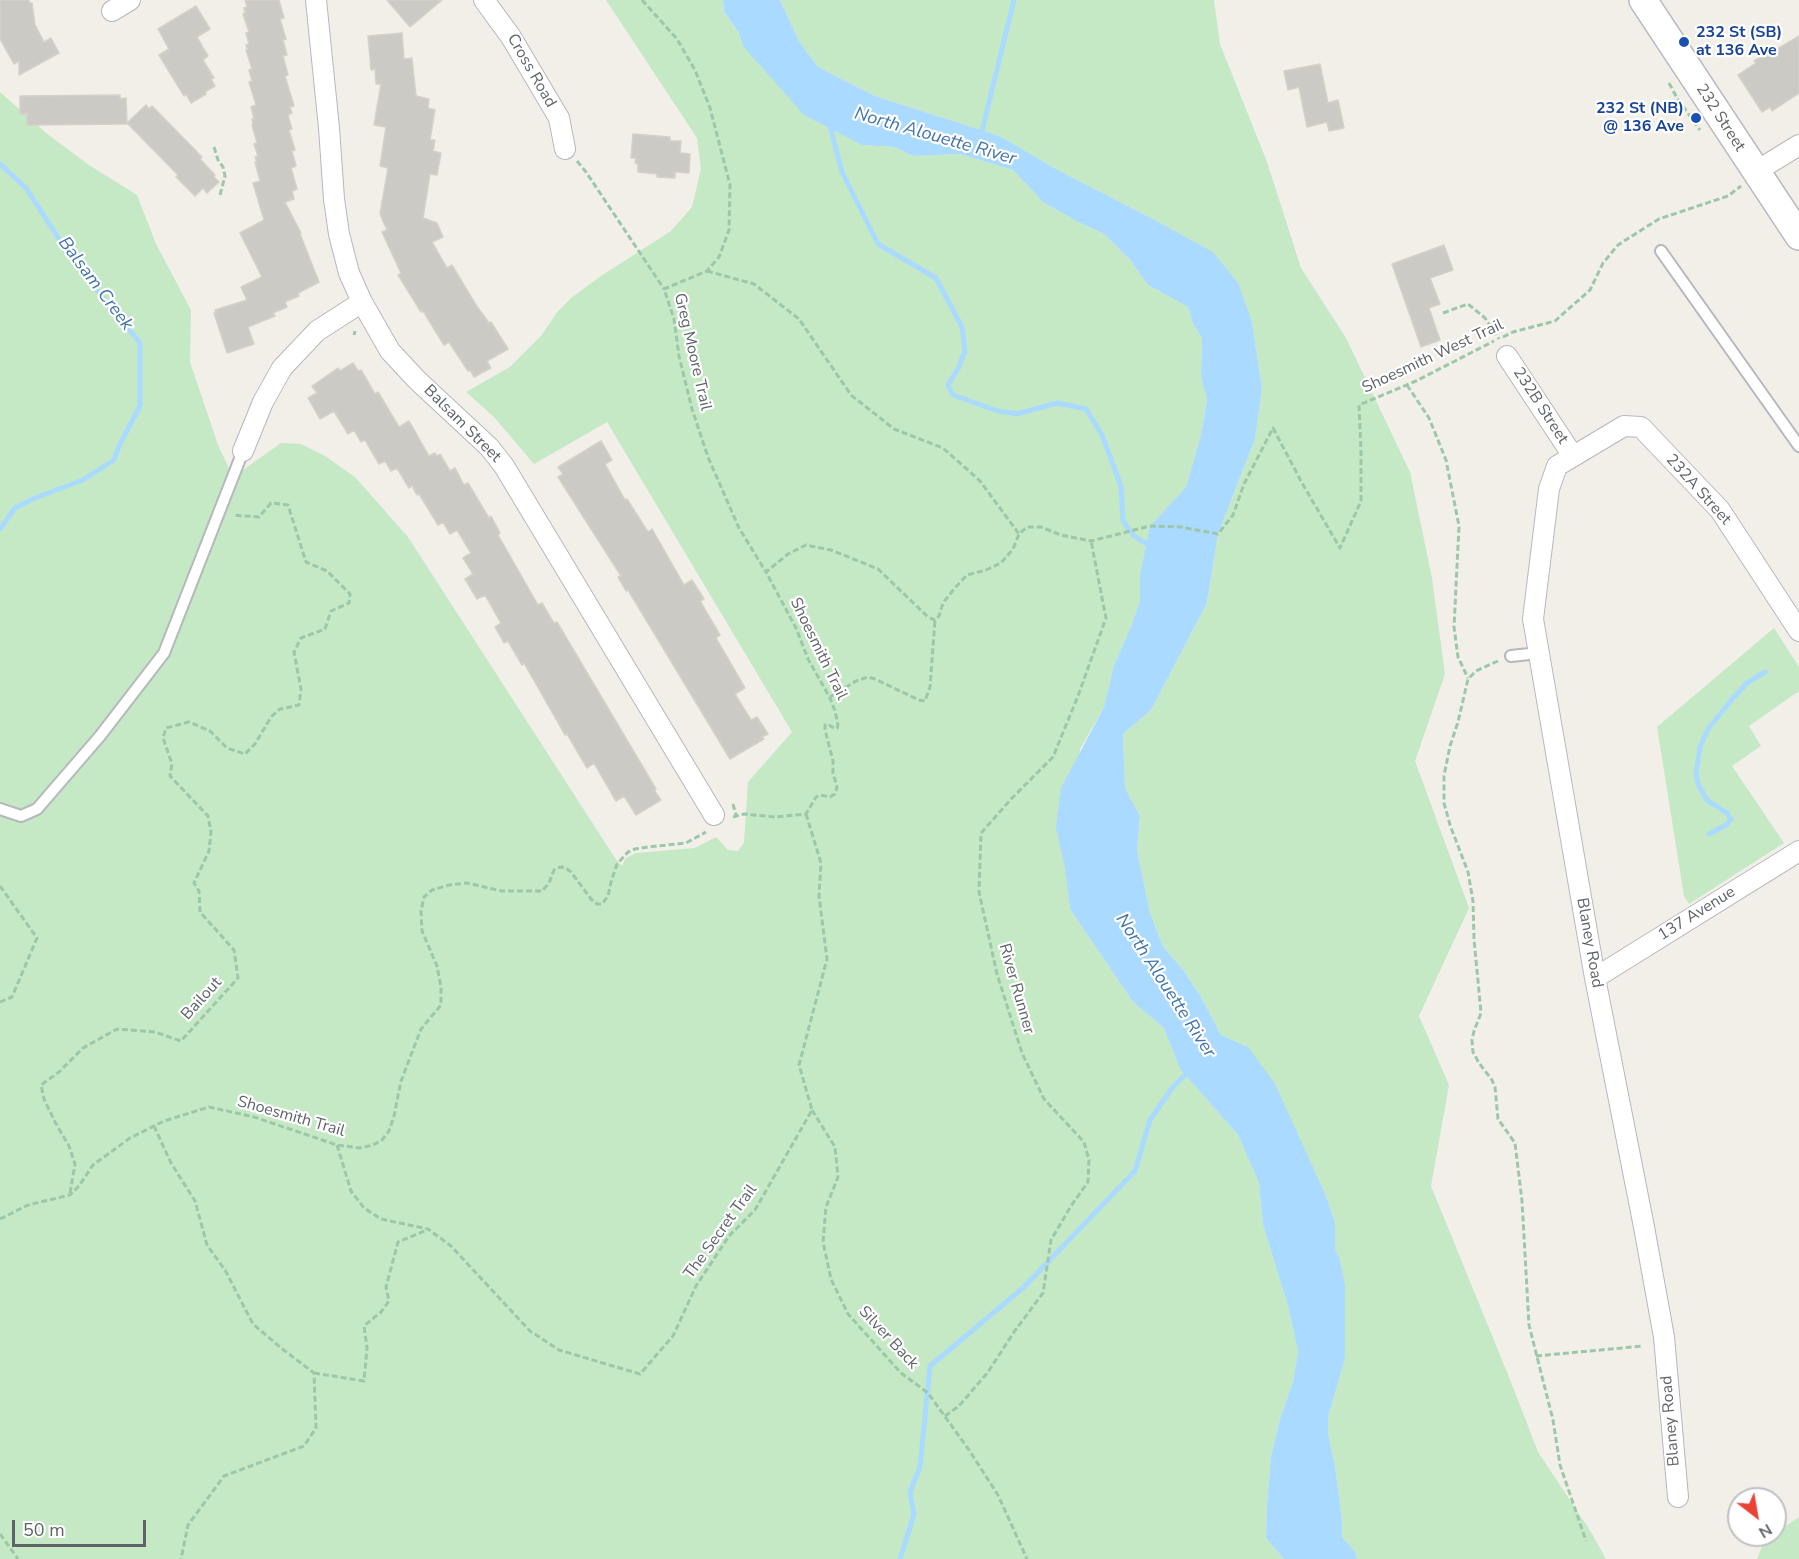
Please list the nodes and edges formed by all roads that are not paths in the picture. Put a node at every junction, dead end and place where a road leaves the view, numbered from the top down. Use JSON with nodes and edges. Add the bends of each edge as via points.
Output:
{"nodes":[{"id":1,"x":130,"y":0,"type":"edge"},
{"id":2,"x":315,"y":0,"type":"edge"},
{"id":3,"x":484,"y":0,"type":"edge"},
{"id":4,"x":1643,"y":0,"type":"edge"},
{"id":5,"x":112,"y":11,"type":"dead end"},
{"id":6,"x":1799,"y":145,"type":"edge"},
{"id":7,"x":566,"y":149,"type":"road end"},
{"id":8,"x":1755,"y":172,"type":"junction"},
{"id":9,"x":1799,"y":236,"type":"edge"},
{"id":10,"x":1661,"y":251,"type":"dead end"},
{"id":11,"x":362,"y":302,"type":"junction"},
{"id":12,"x":1503,"y":347,"type":"road end"},
{"id":13,"x":1624,"y":426,"type":"joint"},
{"id":14,"x":1799,"y":446,"type":"edge"},
{"id":15,"x":243,"y":451,"type":"joint"},
{"id":16,"x":1573,"y":456,"type":"junction"},
{"id":17,"x":1799,"y":631,"type":"edge"},
{"id":18,"x":1539,"y":653,"type":"junction"},
{"id":19,"x":1511,"y":656,"type":"road end"},
{"id":20,"x":0,"y":809,"type":"edge"},
{"id":21,"x":719,"y":820,"type":"road end"},
{"id":22,"x":1799,"y":850,"type":"edge"},
{"id":23,"x":1595,"y":978,"type":"junction"},
{"id":24,"x":1678,"y":1497,"type":"dead end"}],
"edges":[{"from":1,"to":5,"type":"street"},
{"from":2,"to":11,"type":"street","name":"Balsam Street","via":[[339,234],[349,273]]},
{"from":3,"to":7,"type":"street","name":"Cross Road","via":[[512,37],[559,118]]},
{"from":4,"to":8,"type":"street","name":"232 Street"},
{"from":6,"to":8,"type":"street"},
{"from":8,"to":9,"type":"street","name":"232 Street"},
{"from":10,"to":14,"type":"lane"},
{"from":11,"to":15,"type":"street","via":[[317,331],[282,368]]},
{"from":11,"to":21,"type":"street","name":"Balsam Street","via":[[390,351],[504,466]]},
{"from":12,"to":16,"type":"street","name":"232B Street"},
{"from":13,"to":16,"type":"street","name":"Blaney Road"},
{"from":13,"to":17,"type":"street","name":"232A Street","via":[[1641,427],[1720,510]]},
{"from":15,"to":20,"type":"lane","via":[[164,653],[37,809],[21,816]]},
{"from":16,"to":18,"type":"street","name":"Blaney Road","via":[[1557,466],[1549,489],[1533,619]]},
{"from":18,"to":19,"type":"lane"},
{"from":18,"to":23,"type":"street","name":"Blaney Road"},
{"from":22,"to":23,"type":"street","name":"137 Avenue"},
{"from":23,"to":24,"type":"street","name":"Blaney Road","via":[[1664,1337]]}]}
